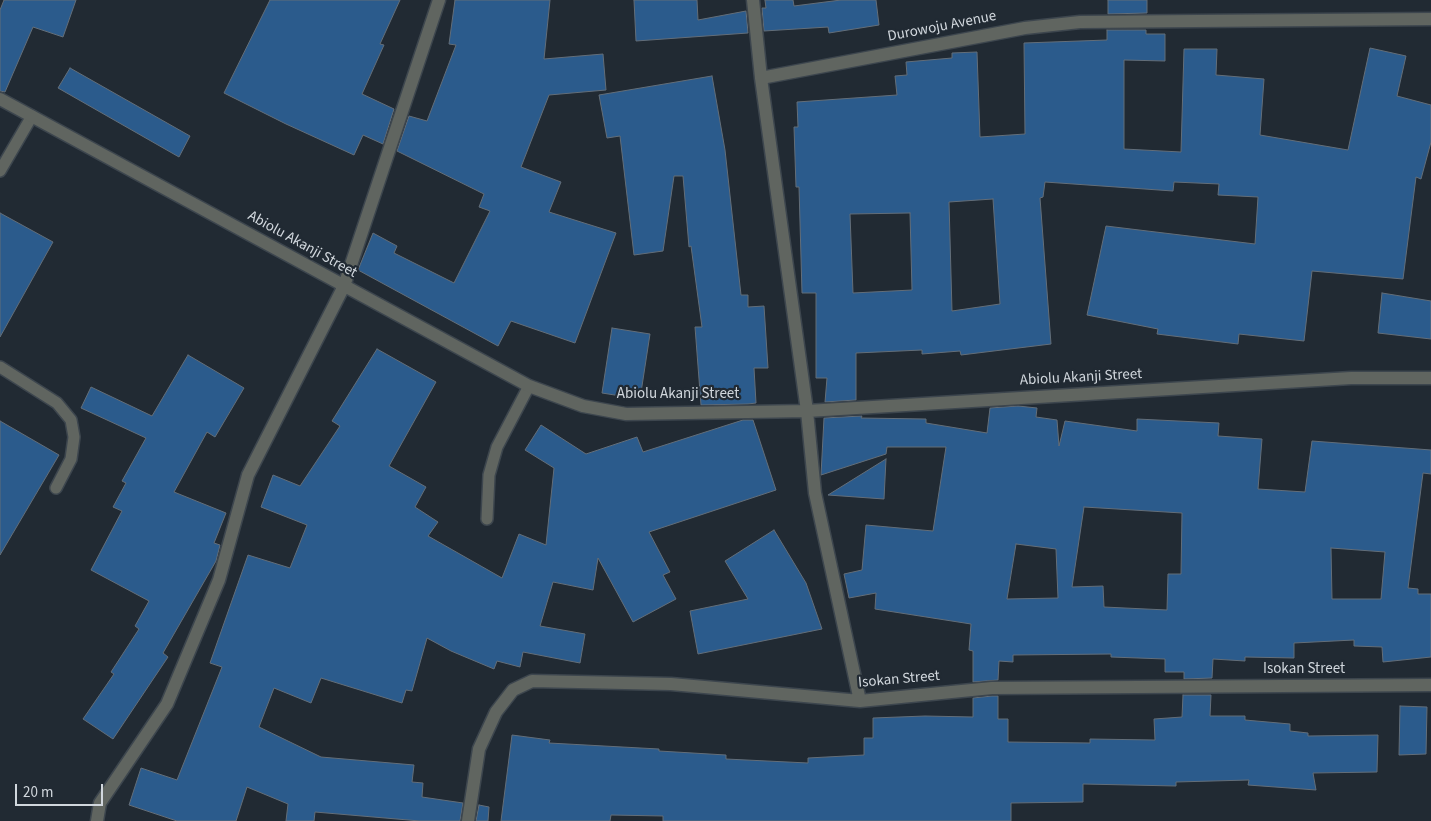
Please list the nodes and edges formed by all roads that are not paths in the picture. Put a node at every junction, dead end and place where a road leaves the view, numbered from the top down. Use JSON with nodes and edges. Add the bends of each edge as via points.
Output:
{"nodes":[{"id":1,"x":439,"y":0,"type":"edge"},
{"id":2,"x":753,"y":0,"type":"edge"},
{"id":3,"x":1431,"y":18,"type":"edge"},
{"id":4,"x":761,"y":78,"type":"junction"},
{"id":5,"x":0,"y":99,"type":"edge"},
{"id":6,"x":32,"y":116,"type":"junction"},
{"id":7,"x":0,"y":171,"type":"edge"},
{"id":8,"x":344,"y":286,"type":"junction"},
{"id":9,"x":0,"y":366,"type":"edge"},
{"id":10,"x":1431,"y":378,"type":"edge"},
{"id":11,"x":529,"y":386,"type":"junction"},
{"id":12,"x":807,"y":410,"type":"junction"},
{"id":13,"x":56,"y":488,"type":"dead end"},
{"id":14,"x":487,"y":519,"type":"dead end"},
{"id":15,"x":1431,"y":685,"type":"edge"},
{"id":16,"x":860,"y":701,"type":"junction"},
{"id":17,"x":96,"y":821,"type":"edge"},
{"id":18,"x":468,"y":821,"type":"edge"}],
"edges":[{"from":1,"to":8,"type":"street"},
{"from":2,"to":4,"type":"street"},
{"from":3,"to":4,"type":"street","name":"Durowoju Avenue","via":[[1080,22],[1025,28]]},
{"from":4,"to":12,"type":"street"},
{"from":5,"to":6,"type":"street","name":"Abiolu Akanji Street"},
{"from":6,"to":7,"type":"lane"},
{"from":6,"to":8,"type":"street","name":"Abiolu Akanji Street"},
{"from":8,"to":11,"type":"street","name":"Abiolu Akanji Street"},
{"from":8,"to":17,"type":"street","via":[[248,475],[219,580],[167,704],[100,803]]},
{"from":9,"to":13,"type":"lane","via":[[57,403],[71,420],[74,437],[71,459]]},
{"from":10,"to":12,"type":"street","name":"Abiolu Akanji Street","via":[[1351,378]]},
{"from":11,"to":12,"type":"street","name":"Abiolu Akanji Street","via":[[583,406],[626,414]]},
{"from":11,"to":14,"type":"lane","via":[[497,447],[489,475]]},
{"from":12,"to":16,"type":"street","via":[[815,493]]},
{"from":15,"to":16,"type":"street","name":"Isokan Street","via":[[992,688]]},
{"from":16,"to":18,"type":"street","name":"Isokan Street","via":[[671,684],[532,681],[513,690],[496,712],[479,749]]}]}
